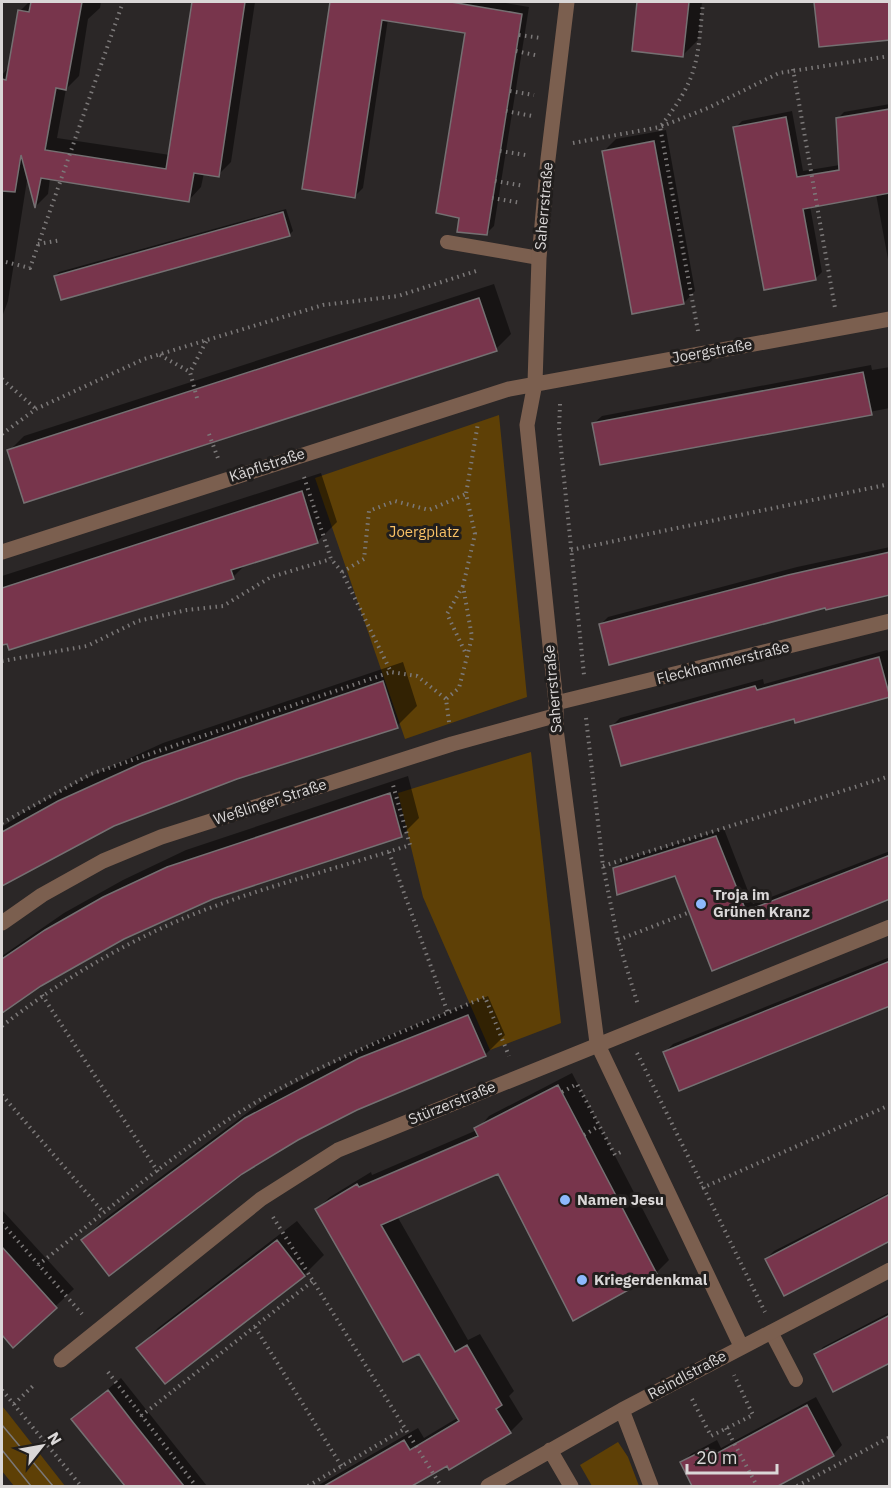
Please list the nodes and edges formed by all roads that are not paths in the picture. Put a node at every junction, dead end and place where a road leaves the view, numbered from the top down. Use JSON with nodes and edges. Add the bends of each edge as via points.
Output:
{"nodes":[{"id":1,"x":567,"y":2,"type":"edge"},
{"id":2,"x":447,"y":242,"type":"dead end"},
{"id":3,"x":539,"y":258,"type":"junction"},
{"id":4,"x":890,"y":319,"type":"edge"},
{"id":5,"x":535,"y":384,"type":"junction"},
{"id":6,"x":2,"y":552,"type":"edge"},
{"id":7,"x":890,"y":621,"type":"edge"},
{"id":8,"x":555,"y":710,"type":"junction"},
{"id":9,"x":2,"y":923,"type":"edge"},
{"id":10,"x":890,"y":927,"type":"edge"},
{"id":11,"x":597,"y":1043,"type":"junction"},
{"id":12,"x":890,"y":1270,"type":"edge"},
{"id":13,"x":771,"y":1332,"type":"junction"},
{"id":14,"x":741,"y":1346,"type":"junction"},
{"id":15,"x":61,"y":1360,"type":"dead end"},
{"id":16,"x":796,"y":1380,"type":"dead end"},
{"id":17,"x":622,"y":1410,"type":"junction"},
{"id":18,"x":550,"y":1450,"type":"junction"},
{"id":19,"x":488,"y":1486,"type":"edge"},
{"id":20,"x":571,"y":1486,"type":"edge"},
{"id":21,"x":651,"y":1486,"type":"edge"}],
"edges":[{"from":1,"to":3,"type":"street","name":"Saherrstraße"},
{"from":2,"to":3,"type":"lane"},
{"from":3,"to":5,"type":"street","name":"Saherrstraße"},
{"from":4,"to":5,"type":"street","name":"Joergstraße"},
{"from":5,"to":6,"type":"street","name":"Käpflstraße","via":[[270,464]]},
{"from":5,"to":8,"type":"street","name":"Saherrstraße","via":[[527,425]]},
{"from":7,"to":8,"type":"street","name":"Fleckhammerstraße","via":[[583,697]]},
{"from":8,"to":9,"type":"street","name":"Weßlinger Straße","via":[[161,837],[103,861]]},
{"from":8,"to":11,"type":"street","name":"Saherrstraße"},
{"from":10,"to":11,"type":"street","name":"Stürzerstraße"},
{"from":11,"to":14,"type":"street","name":"Saherrstraße"},
{"from":11,"to":15,"type":"street","name":"Stürzerstraße","via":[[338,1150],[261,1199]]},
{"from":12,"to":13,"type":"street","name":"Reindlstraße"},
{"from":13,"to":14,"type":"street","name":"Reindlstraße"},
{"from":13,"to":16,"type":"lane"},
{"from":14,"to":17,"type":"street","name":"Reindlstraße"},
{"from":17,"to":18,"type":"street","name":"Reindlstraße"},
{"from":17,"to":21,"type":"street"},
{"from":18,"to":19,"type":"street","name":"Reindlstraße"},
{"from":18,"to":20,"type":"street"}]}
